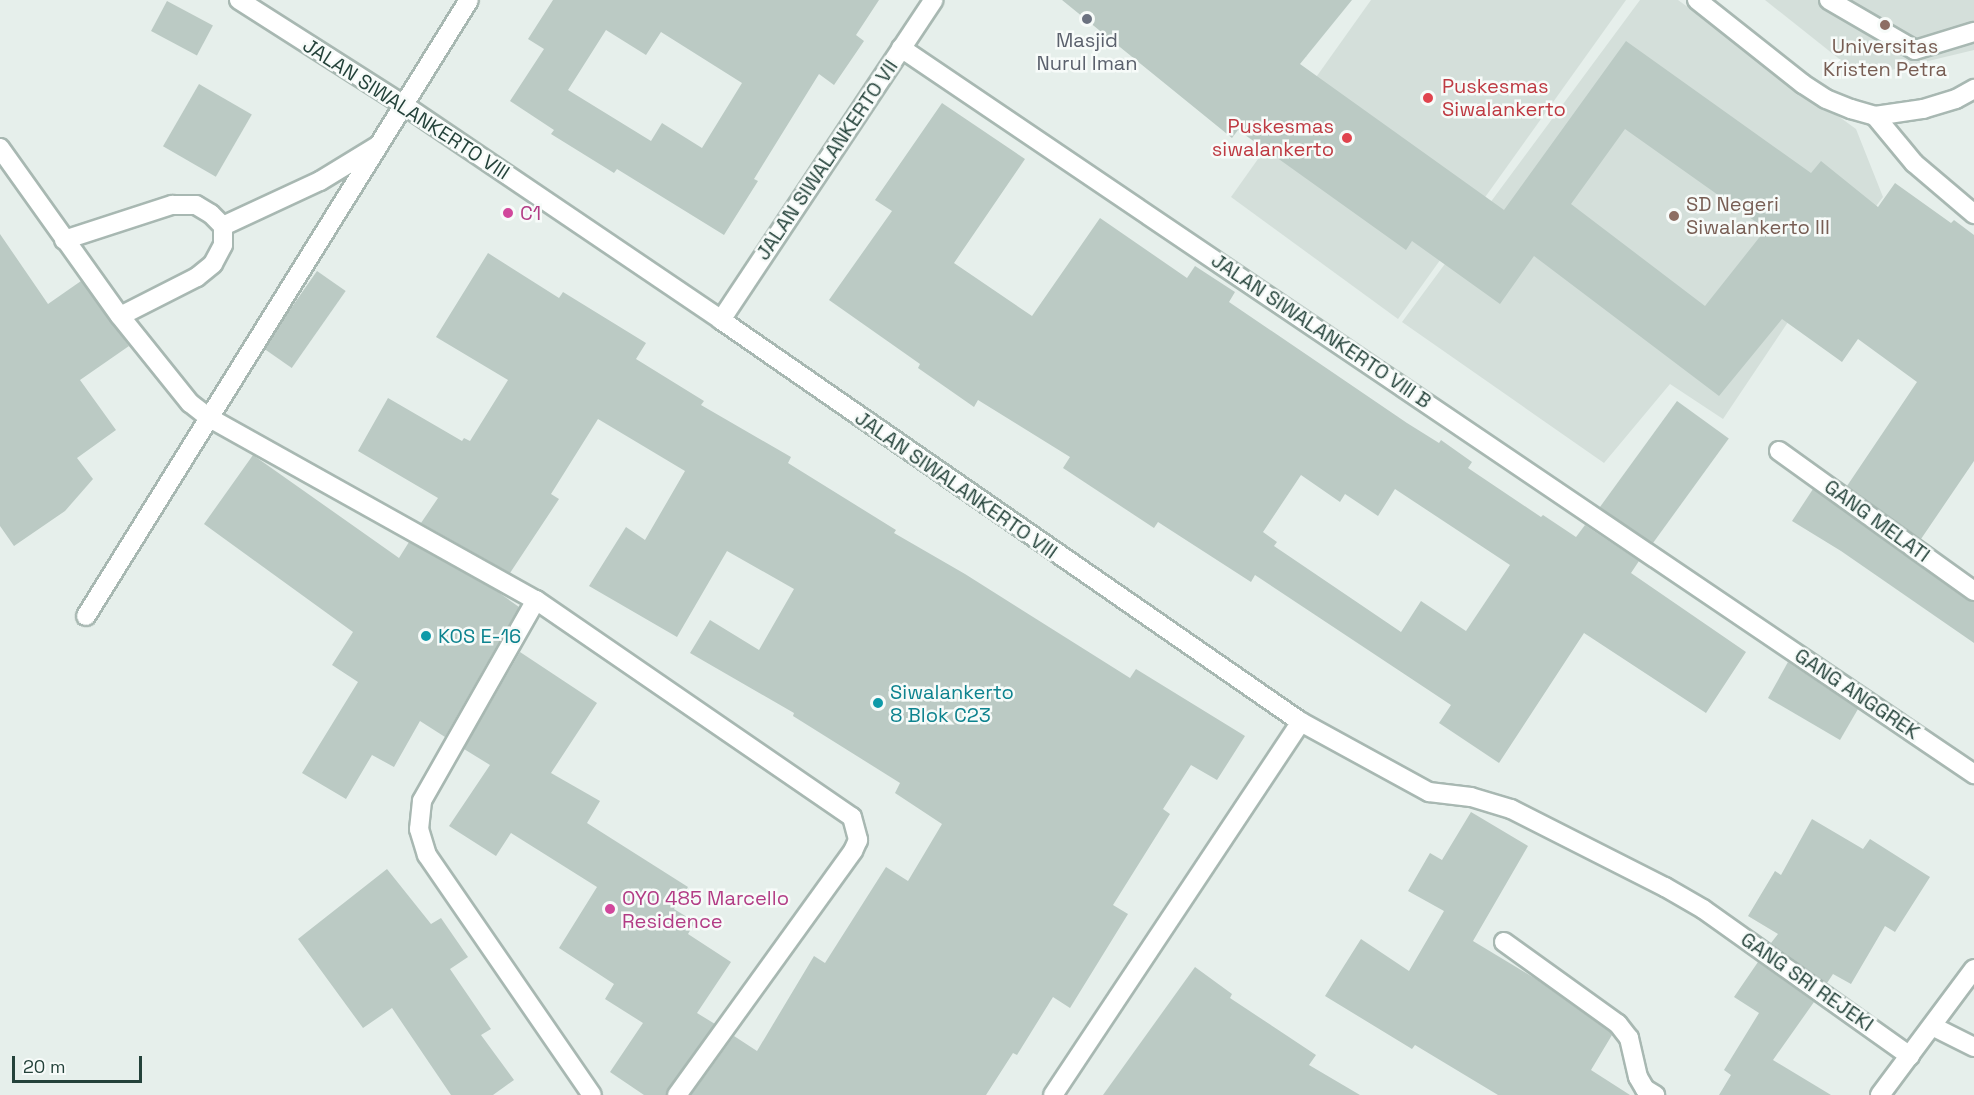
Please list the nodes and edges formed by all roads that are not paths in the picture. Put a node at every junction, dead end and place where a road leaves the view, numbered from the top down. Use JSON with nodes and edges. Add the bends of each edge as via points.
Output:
{"nodes":[{"id":1,"x":239,"y":0,"type":"edge"},
{"id":2,"x":469,"y":0,"type":"edge"},
{"id":3,"x":934,"y":0,"type":"edge"},
{"id":4,"x":1697,"y":0,"type":"edge"},
{"id":5,"x":1829,"y":0,"type":"edge"},
{"id":6,"x":1974,"y":32,"type":"edge"},
{"id":7,"x":901,"y":48,"type":"junction"},
{"id":8,"x":1974,"y":89,"type":"edge"},
{"id":9,"x":404,"y":105,"type":"junction"},
{"id":10,"x":1875,"y":116,"type":"junction"},
{"id":11,"x":379,"y":145,"type":"junction"},
{"id":12,"x":2,"y":157,"type":"edge"},
{"id":13,"x":1974,"y":214,"type":"edge"},
{"id":14,"x":223,"y":226,"type":"junction"},
{"id":15,"x":64,"y":240,"type":"junction"},
{"id":16,"x":120,"y":316,"type":"junction"},
{"id":17,"x":721,"y":320,"type":"junction"},
{"id":18,"x":208,"y":417,"type":"junction"},
{"id":19,"x":1779,"y":451,"type":"dead end"},
{"id":20,"x":1974,"y":591,"type":"edge"},
{"id":21,"x":536,"y":600,"type":"junction"},
{"id":22,"x":1740,"y":614,"type":"joint"},
{"id":23,"x":86,"y":616,"type":"dead end"},
{"id":24,"x":1301,"y":722,"type":"junction"},
{"id":25,"x":1974,"y":774,"type":"edge"},
{"id":26,"x":1703,"y":909,"type":"joint"},
{"id":27,"x":1504,"y":942,"type":"dead end"},
{"id":28,"x":1974,"y":969,"type":"edge"},
{"id":29,"x":1932,"y":1026,"type":"junction"},
{"id":30,"x":1974,"y":1047,"type":"edge"},
{"id":31,"x":1910,"y":1056,"type":"junction"},
{"id":32,"x":592,"y":1095,"type":"edge"},
{"id":33,"x":677,"y":1095,"type":"edge"},
{"id":34,"x":1053,"y":1095,"type":"edge"},
{"id":35,"x":1655,"y":1095,"type":"edge"},
{"id":36,"x":1880,"y":1095,"type":"edge"}],
"edges":[{"from":1,"to":9,"type":"street","name":"JALAN SIWALANKERTO VIII"},
{"from":2,"to":9,"type":"street"},
{"from":3,"to":7,"type":"street","name":"JALAN SIWALANKERTO VII"},
{"from":4,"to":10,"type":"street","via":[[1818,94]]},
{"from":5,"to":6,"type":"street","via":[[1915,50]]},
{"from":7,"to":17,"type":"street","name":"JALAN SIWALANKERTO VII"},
{"from":7,"to":22,"type":"street","name":"JALAN SIWALANKERTO VIII B"},
{"from":8,"to":10,"type":"street","via":[[1923,109]]},
{"from":9,"to":11,"type":"street"},
{"from":9,"to":17,"type":"street","name":"JALAN SIWALANKERTO VIII"},
{"from":10,"to":13,"type":"street","via":[[1914,163]]},
{"from":11,"to":14,"type":"street","via":[[320,181]]},
{"from":11,"to":18,"type":"street"},
{"from":12,"to":15,"type":"street"},
{"from":14,"to":15,"type":"street","via":[[196,205],[172,204]]},
{"from":14,"to":16,"type":"street","via":[[223,245],[213,264],[197,277]]},
{"from":15,"to":16,"type":"street"},
{"from":16,"to":18,"type":"street","via":[[178,391]]},
{"from":17,"to":24,"type":"street","name":"JALAN SIWALANKERTO VIII"},
{"from":18,"to":21,"type":"street"},
{"from":18,"to":23,"type":"street"},
{"from":19,"to":20,"type":"street","name":"GANG MELATI"},
{"from":21,"to":32,"type":"street","via":[[422,801],[419,829],[427,855]]},
{"from":21,"to":33,"type":"street","via":[[845,810],[857,828],[858,840],[853,851]]},
{"from":22,"to":25,"type":"street","name":"GANG ANGGREK"},
{"from":24,"to":26,"type":"street","name":"JALAN SIWALANKERTO VIII","via":[[1429,792],[1471,797],[1511,809]]},
{"from":24,"to":34,"type":"street"},
{"from":26,"to":31,"type":"street","name":"GANG SRI REJEKI"},
{"from":27,"to":35,"type":"street","via":[[1618,1024],[1629,1038],[1638,1077]]},
{"from":28,"to":29,"type":"street"},
{"from":29,"to":30,"type":"street"},
{"from":29,"to":31,"type":"street"},
{"from":31,"to":36,"type":"street"}]}
